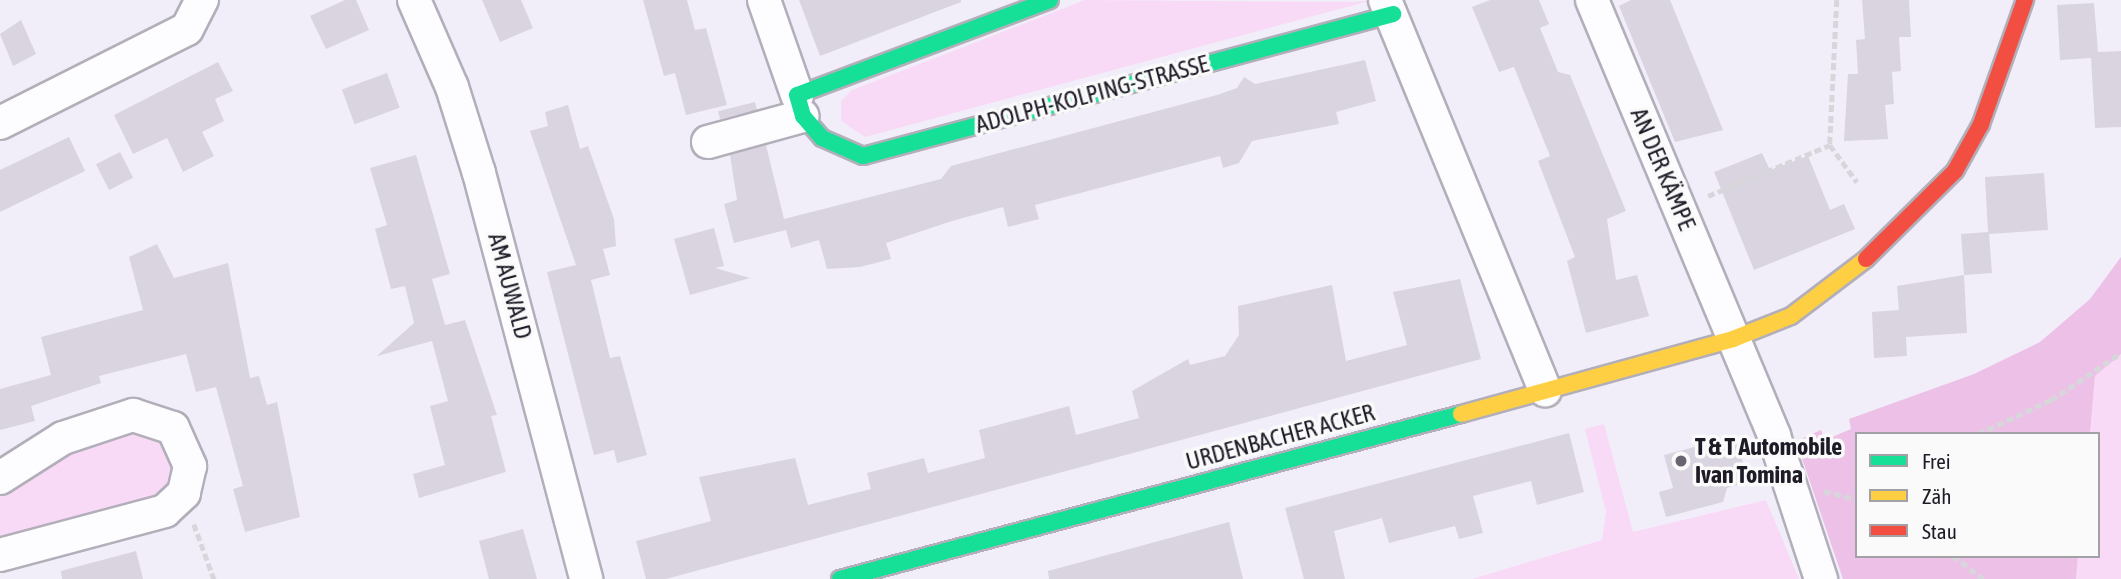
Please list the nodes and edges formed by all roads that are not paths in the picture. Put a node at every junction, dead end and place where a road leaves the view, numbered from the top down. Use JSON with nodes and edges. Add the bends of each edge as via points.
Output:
{"nodes":[{"id":1,"x":414,"y":0,"type":"edge"},
{"id":2,"x":764,"y":0,"type":"edge"},
{"id":3,"x":1050,"y":0,"type":"edge"},
{"id":4,"x":1592,"y":0,"type":"edge"},
{"id":5,"x":2025,"y":0,"type":"edge"},
{"id":6,"x":202,"y":4,"type":"edge"},
{"id":7,"x":1389,"y":7,"type":"edge"},
{"id":8,"x":800,"y":106,"type":"junction"},
{"id":9,"x":0,"y":122,"type":"edge"},
{"id":10,"x":708,"y":142,"type":"dead end"},
{"id":11,"x":1732,"y":339,"type":"junction"},
{"id":12,"x":1545,"y":391,"type":"junction"},
{"id":13,"x":0,"y":478,"type":"edge"},
{"id":14,"x":0,"y":555,"type":"edge"},
{"id":15,"x":586,"y":579,"type":"edge"},
{"id":16,"x":840,"y":579,"type":"edge"},
{"id":17,"x":1821,"y":579,"type":"edge"}],
"edges":[{"from":1,"to":15,"type":"street","name":"AM AUWALD","via":[[452,87],[479,173]]},
{"from":2,"to":8,"type":"street","name":"ADOLPH-KOLPING-STRASSE"},
{"from":3,"to":8,"type":"street"},
{"from":4,"to":11,"type":"street","name":"AN DER KÄMPE"},
{"from":5,"to":11,"type":"street","name":"URDENBACHER ACKER","via":[[1981,124],[1955,171],[1893,239],[1802,308]]},
{"from":6,"to":9,"type":"street","via":[[187,29]]},
{"from":7,"to":8,"type":"street","name":"ADOLPH-KOLPING-STRASSE","via":[[863,156],[822,138]]},
{"from":7,"to":12,"type":"street","name":"ADOLPH-KOLPING-STRASSE"},
{"from":8,"to":10,"type":"street"},
{"from":11,"to":12,"type":"street","name":"URDENBACHER ACKER"},
{"from":11,"to":17,"type":"street","name":"AN DER KÄMPE","via":[[1774,436]]},
{"from":12,"to":16,"type":"street","name":"URDENBACHER ACKER"},
{"from":13,"to":14,"type":"street","via":[[74,434],[148,416],[173,428],[190,466],[184,493],[165,511]]}]}
